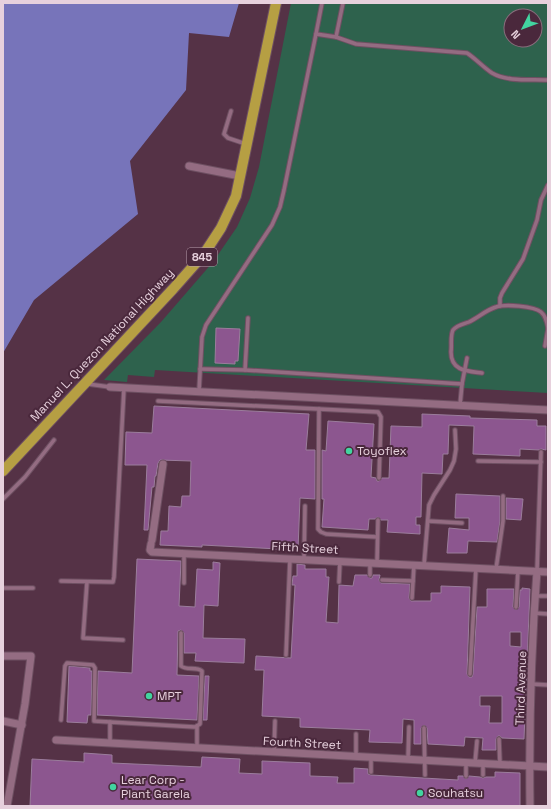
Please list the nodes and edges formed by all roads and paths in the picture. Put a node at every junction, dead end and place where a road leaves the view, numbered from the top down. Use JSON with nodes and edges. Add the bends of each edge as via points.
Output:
{"nodes":[{"id":1,"x":276,"y":3,"type":"edge"},
{"id":2,"x":322,"y":3,"type":"edge"},
{"id":3,"x":343,"y":3,"type":"edge"},
{"id":4,"x":316,"y":34,"type":"junction"},
{"id":5,"x":336,"y":37,"type":"junction"},
{"id":6,"x":548,"y":80,"type":"edge"},
{"id":7,"x":231,"y":111,"type":"dead end"},
{"id":8,"x":247,"y":144,"type":"junction"},
{"id":9,"x":189,"y":166,"type":"dead end"},
{"id":10,"x":240,"y":176,"type":"junction"},
{"id":11,"x":548,"y":185,"type":"edge"},
{"id":12,"x":500,"y":306,"type":"junction"},
{"id":13,"x":248,"y":318,"type":"dead end"},
{"id":14,"x":548,"y":329,"type":"edge"},
{"id":15,"x":545,"y":346,"type":"dead end"},
{"id":16,"x":467,"y":358,"type":"dead end"},
{"id":17,"x":200,"y":369,"type":"junction"},
{"id":18,"x":245,"y":370,"type":"junction"},
{"id":19,"x":464,"y":370,"type":"junction"},
{"id":20,"x":482,"y":372,"type":"dead end"},
{"id":21,"x":85,"y":384,"type":"junction"},
{"id":22,"x":462,"y":384,"type":"junction"},
{"id":23,"x":110,"y":387,"type":"joint"},
{"id":24,"x":124,"y":388,"type":"junction"},
{"id":25,"x":199,"y":391,"type":"junction"},
{"id":26,"x":158,"y":401,"type":"dead end"},
{"id":27,"x":460,"y":405,"type":"junction"},
{"id":28,"x":319,"y":409,"type":"junction"},
{"id":29,"x":548,"y":410,"type":"edge"},
{"id":30,"x":455,"y":430,"type":"dead end"},
{"id":31,"x":54,"y":440,"type":"dead end"},
{"id":32,"x":541,"y":452,"type":"dead end"},
{"id":33,"x":478,"y":462,"type":"dead end"},
{"id":34,"x":541,"y":462,"type":"junction"},
{"id":35,"x":164,"y":464,"type":"dead end"},
{"id":36,"x":3,"y":471,"type":"edge"},
{"id":37,"x":379,"y":478,"type":"dead end"},
{"id":38,"x":503,"y":496,"type":"dead end"},
{"id":39,"x":3,"y":499,"type":"edge"},
{"id":40,"x":305,"y":506,"type":"dead end"},
{"id":41,"x":378,"y":520,"type":"dead end"},
{"id":42,"x":428,"y":521,"type":"junction"},
{"id":43,"x":462,"y":523,"type":"dead end"},
{"id":44,"x":377,"y":537,"type":"junction"},
{"id":45,"x":184,"y":553,"type":"junction"},
{"id":46,"x":290,"y":558,"type":"junction"},
{"id":47,"x":304,"y":559,"type":"junction"},
{"id":48,"x":340,"y":561,"type":"junction"},
{"id":49,"x":373,"y":563,"type":"junction"},
{"id":50,"x":414,"y":565,"type":"junction"},
{"id":51,"x":424,"y":566,"type":"junction"},
{"id":52,"x":476,"y":568,"type":"junction"},
{"id":53,"x":496,"y":569,"type":"junction"},
{"id":54,"x":518,"y":570,"type":"junction"},
{"id":55,"x":537,"y":571,"type":"junction"},
{"id":56,"x":548,"y":572,"type":"edge"},
{"id":57,"x":370,"y":575,"type":"dead end"},
{"id":58,"x":382,"y":580,"type":"dead end"},
{"id":59,"x":61,"y":581,"type":"dead end"},
{"id":60,"x":413,"y":581,"type":"junction"},
{"id":61,"x":86,"y":582,"type":"junction"},
{"id":62,"x":339,"y":582,"type":"dead end"},
{"id":63,"x":184,"y":583,"type":"dead end"},
{"id":64,"x":3,"y":588,"type":"edge"},
{"id":65,"x":33,"y":588,"type":"dead end"},
{"id":66,"x":535,"y":596,"type":"junction"},
{"id":67,"x":548,"y":596,"type":"edge"},
{"id":68,"x":412,"y":598,"type":"dead end"},
{"id":69,"x":516,"y":607,"type":"dead end"},
{"id":70,"x":534,"y":613,"type":"junction"},
{"id":71,"x":548,"y":614,"type":"edge"},
{"id":72,"x":181,"y":633,"type":"dead end"},
{"id":73,"x":123,"y":640,"type":"dead end"},
{"id":74,"x":286,"y":655,"type":"dead end"},
{"id":75,"x":3,"y":656,"type":"edge"},
{"id":76,"x":470,"y":674,"type":"dead end"},
{"id":77,"x":532,"y":684,"type":"junction"},
{"id":78,"x":548,"y":685,"type":"edge"},
{"id":79,"x":61,"y":720,"type":"dead end"},
{"id":80,"x":3,"y":721,"type":"edge"},
{"id":81,"x":275,"y":721,"type":"dead end"},
{"id":82,"x":110,"y":722,"type":"junction"},
{"id":83,"x":22,"y":726,"type":"junction"},
{"id":84,"x":197,"y":726,"type":"junction"},
{"id":85,"x":409,"y":727,"type":"dead end"},
{"id":86,"x":424,"y":728,"type":"dead end"},
{"id":87,"x":356,"y":734,"type":"dead end"},
{"id":88,"x":499,"y":739,"type":"dead end"},
{"id":89,"x":56,"y":740,"type":"dead end"},
{"id":90,"x":477,"y":741,"type":"dead end"},
{"id":91,"x":110,"y":743,"type":"junction"},
{"id":92,"x":196,"y":748,"type":"junction"},
{"id":93,"x":274,"y":752,"type":"junction"},
{"id":94,"x":356,"y":756,"type":"junction"},
{"id":95,"x":371,"y":757,"type":"junction"},
{"id":96,"x":408,"y":759,"type":"junction"},
{"id":97,"x":425,"y":760,"type":"junction"},
{"id":98,"x":466,"y":762,"type":"junction"},
{"id":99,"x":475,"y":763,"type":"junction"},
{"id":100,"x":483,"y":763,"type":"junction"},
{"id":101,"x":500,"y":764,"type":"junction"},
{"id":102,"x":530,"y":766,"type":"junction"},
{"id":103,"x":548,"y":767,"type":"edge"},
{"id":104,"x":371,"y":772,"type":"dead end"},
{"id":105,"x":425,"y":775,"type":"dead end"},
{"id":106,"x":483,"y":775,"type":"dead end"},
{"id":107,"x":466,"y":776,"type":"dead end"},
{"id":108,"x":8,"y":806,"type":"edge"},
{"id":109,"x":530,"y":806,"type":"edge"}],
"edges":[{"from":1,"to":8,"type":"main road","name":"Manuel L. Quezon National Highway","number":"845"},
{"from":2,"to":4,"type":"lane"},
{"from":3,"to":5,"type":"lane"},
{"from":4,"to":5,"type":"lane"},
{"from":4,"to":17,"type":"lane","via":[[280,207],[272,225],[206,325],[202,337]]},
{"from":5,"to":6,"type":"lane","via":[[356,44],[467,53],[492,73],[501,76]]},
{"from":7,"to":8,"type":"lane","via":[[224,134],[228,138]]},
{"from":8,"to":10,"type":"main road","name":"Manuel L. Quezon National Highway","number":"845"},
{"from":9,"to":10,"type":"street"},
{"from":10,"to":21,"type":"main road","name":"Manuel L. Quezon National Highway","number":"845","via":[[236,196],[221,228],[204,254]]},
{"from":11,"to":12,"type":"lane","via":[[523,259],[502,293]]},
{"from":12,"to":14,"type":"lane","via":[[536,309],[546,319]]},
{"from":12,"to":19,"type":"lane","via":[[453,330],[451,358],[455,365]]},
{"from":13,"to":18,"type":"lane"},
{"from":14,"to":15,"type":"lane"},
{"from":16,"to":19,"type":"lane"},
{"from":17,"to":18,"type":"lane"},
{"from":17,"to":25,"type":"lane"},
{"from":18,"to":22,"type":"lane"},
{"from":19,"to":20,"type":"lane"},
{"from":19,"to":22,"type":"lane"},
{"from":21,"to":23,"type":"lane"},
{"from":21,"to":36,"type":"main road","name":"Manuel L. Quezon National Highway","number":"845"},
{"from":22,"to":27,"type":"lane"},
{"from":23,"to":24,"type":"street"},
{"from":24,"to":25,"type":"street"},
{"from":24,"to":61,"type":"lane","via":[[114,577],[112,583]]},
{"from":25,"to":27,"type":"street"},
{"from":26,"to":28,"type":"lane"},
{"from":27,"to":29,"type":"street"},
{"from":28,"to":37,"type":"lane","via":[[380,414]]},
{"from":28,"to":44,"type":"lane","via":[[318,529],[326,534]]},
{"from":30,"to":42,"type":"lane","via":[[454,461],[429,505]]},
{"from":31,"to":39,"type":"lane","via":[[25,477]]},
{"from":32,"to":34,"type":"lane"},
{"from":33,"to":34,"type":"lane"},
{"from":34,"to":55,"type":"lane"},
{"from":35,"to":45,"type":"street","name":"Fifth Street","via":[[150,550]]},
{"from":38,"to":53,"type":"lane","via":[[503,521]]},
{"from":40,"to":47,"type":"lane"},
{"from":41,"to":44,"type":"lane"},
{"from":42,"to":43,"type":"lane"},
{"from":42,"to":51,"type":"lane"},
{"from":44,"to":49,"type":"lane"},
{"from":45,"to":46,"type":"street","name":"Fifth Street"},
{"from":45,"to":63,"type":"lane"},
{"from":46,"to":47,"type":"street","name":"Fifth Street"},
{"from":46,"to":74,"type":"lane"},
{"from":47,"to":48,"type":"street","name":"Fifth Street"},
{"from":48,"to":49,"type":"street","name":"Fifth Street"},
{"from":48,"to":62,"type":"lane"},
{"from":49,"to":50,"type":"street","name":"Fifth Street"},
{"from":49,"to":57,"type":"lane"},
{"from":50,"to":51,"type":"street","name":"Fifth Street"},
{"from":50,"to":60,"type":"lane"},
{"from":51,"to":52,"type":"street","name":"Fifth Street"},
{"from":52,"to":53,"type":"street","name":"Fifth Street"},
{"from":52,"to":76,"type":"lane"},
{"from":53,"to":54,"type":"street","name":"Fifth Street"},
{"from":54,"to":55,"type":"street","name":"Fifth Street"},
{"from":54,"to":69,"type":"lane"},
{"from":55,"to":56,"type":"street","name":"Fifth Street"},
{"from":55,"to":66,"type":"street","name":"Third Avenue"},
{"from":58,"to":60,"type":"lane"},
{"from":59,"to":61,"type":"lane"},
{"from":60,"to":68,"type":"lane"},
{"from":61,"to":73,"type":"lane","via":[[83,638]]},
{"from":64,"to":65,"type":"lane"},
{"from":66,"to":67,"type":"lane"},
{"from":66,"to":70,"type":"street","name":"Third Avenue"},
{"from":70,"to":71,"type":"lane"},
{"from":70,"to":77,"type":"street","name":"Third Avenue"},
{"from":72,"to":84,"type":"lane","via":[[181,666],[202,671],[200,724]]},
{"from":75,"to":83,"type":"street","via":[[31,656]]},
{"from":77,"to":78,"type":"lane"},
{"from":77,"to":102,"type":"street","name":"Third Avenue"},
{"from":79,"to":82,"type":"lane","via":[[67,663],[94,666],[94,721]]},
{"from":80,"to":83,"type":"street"},
{"from":81,"to":93,"type":"lane"},
{"from":82,"to":84,"type":"lane"},
{"from":82,"to":91,"type":"lane"},
{"from":83,"to":108,"type":"street"},
{"from":84,"to":92,"type":"lane"},
{"from":85,"to":96,"type":"lane"},
{"from":86,"to":97,"type":"lane"},
{"from":87,"to":94,"type":"lane"},
{"from":88,"to":101,"type":"lane"},
{"from":89,"to":91,"type":"street","name":"Fourth Street"},
{"from":90,"to":99,"type":"lane"},
{"from":91,"to":92,"type":"street","name":"Fourth Street"},
{"from":92,"to":93,"type":"street","name":"Fourth Street"},
{"from":93,"to":94,"type":"street","name":"Fourth Street"},
{"from":94,"to":95,"type":"street","name":"Fourth Street"},
{"from":95,"to":96,"type":"street","name":"Fourth Street"},
{"from":95,"to":104,"type":"lane"},
{"from":96,"to":97,"type":"street","name":"Fourth Street"},
{"from":97,"to":98,"type":"street","name":"Fourth Street"},
{"from":97,"to":105,"type":"lane"},
{"from":98,"to":99,"type":"street","name":"Fourth Street"},
{"from":98,"to":107,"type":"lane"},
{"from":99,"to":100,"type":"street","name":"Fourth Street"},
{"from":100,"to":101,"type":"street","name":"Fourth Street"},
{"from":100,"to":106,"type":"lane"},
{"from":101,"to":102,"type":"street","name":"Fourth Street"},
{"from":102,"to":103,"type":"street","name":"Fourth Street"},
{"from":102,"to":109,"type":"street","name":"Third Avenue"}]}
